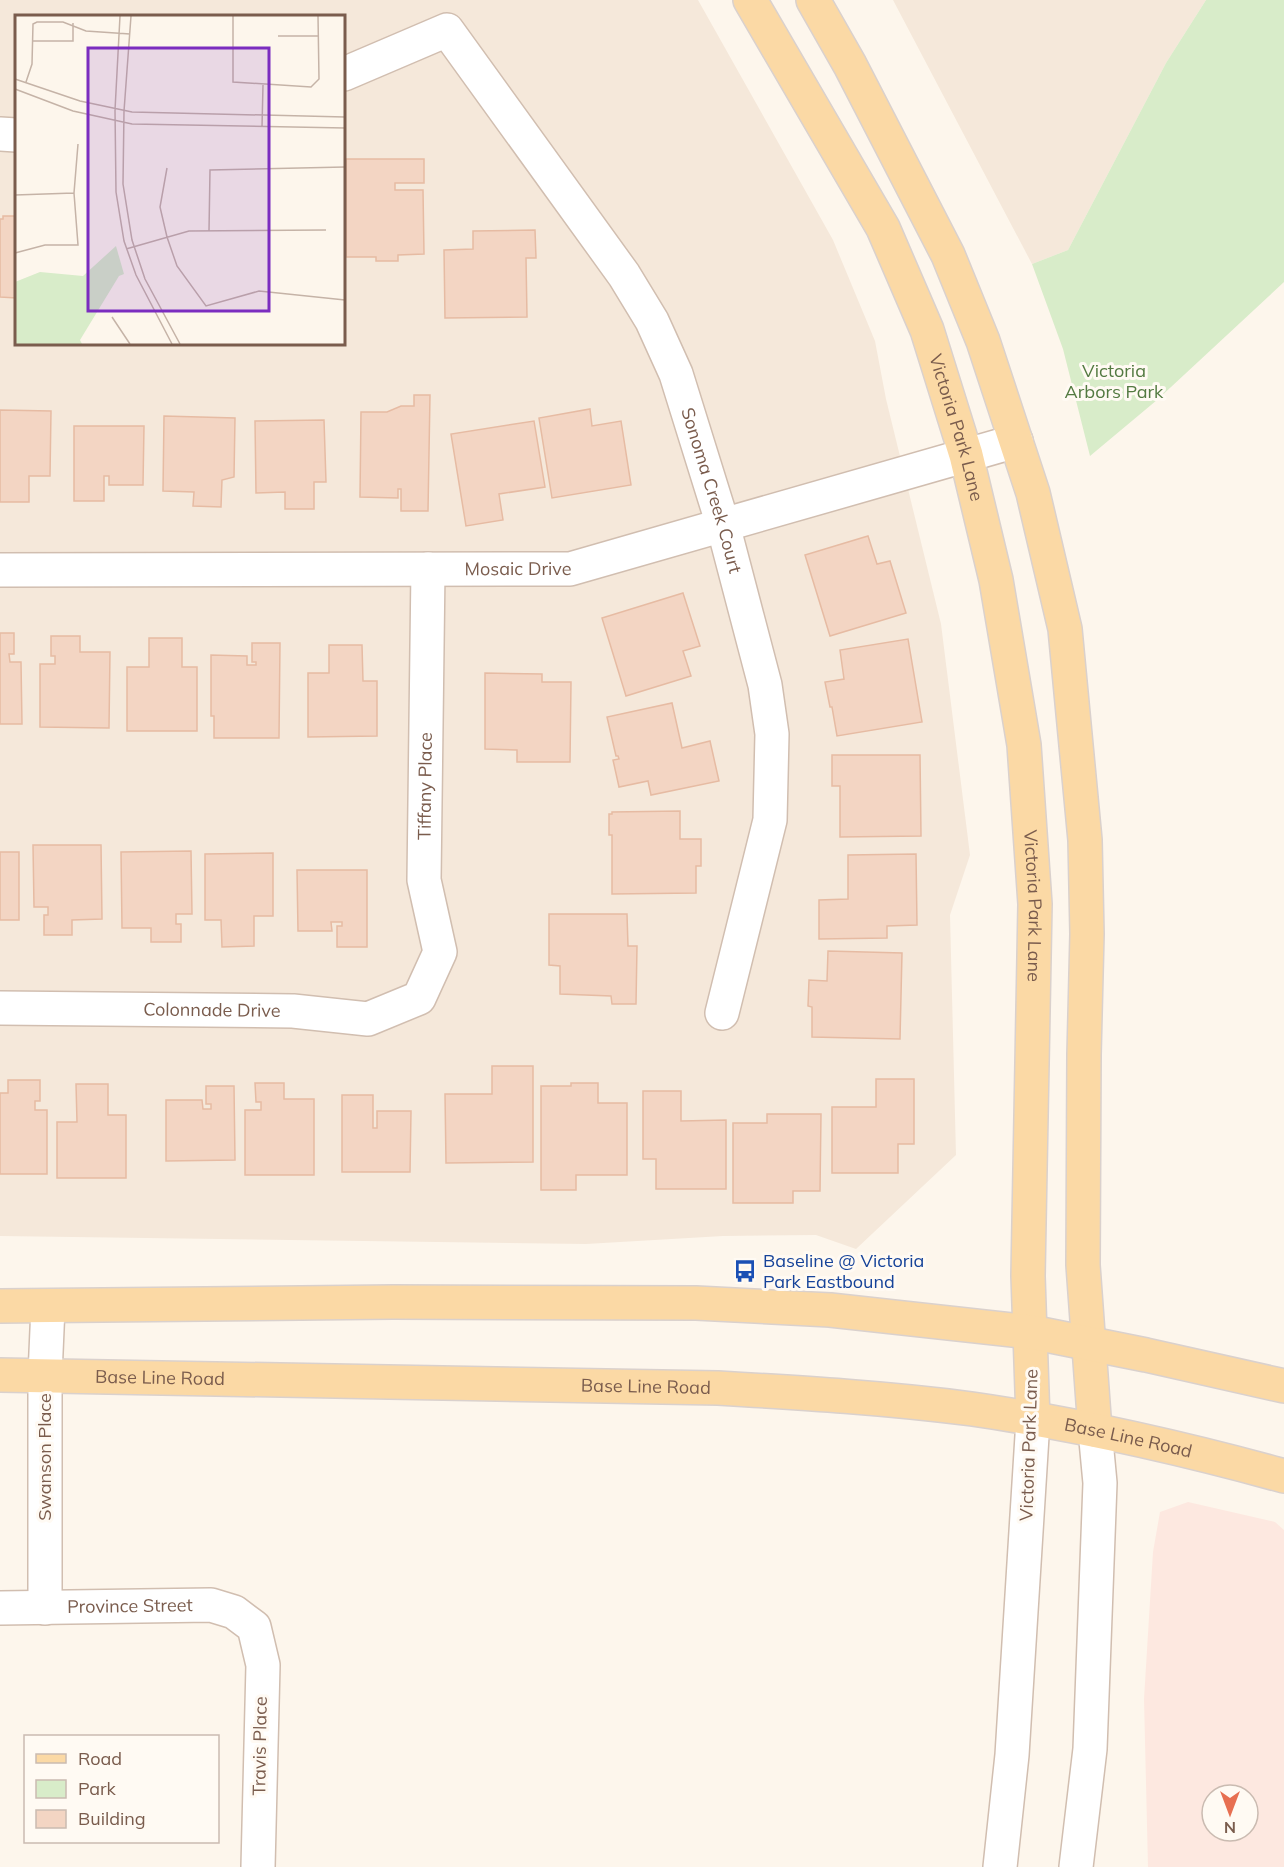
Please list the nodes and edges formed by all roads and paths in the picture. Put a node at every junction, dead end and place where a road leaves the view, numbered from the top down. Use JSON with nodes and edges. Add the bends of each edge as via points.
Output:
{"nodes":[{"id":1,"x":750,"y":0,"type":"edge"},
{"id":2,"x":813,"y":0,"type":"edge"},
{"id":3,"x":345,"y":74,"type":"edge"},
{"id":4,"x":0,"y":134,"type":"edge"},
{"id":5,"x":15,"y":135,"type":"edge"},
{"id":6,"x":1016,"y":441,"type":"junction"},
{"id":7,"x":966,"y":455,"type":"junction"},
{"id":8,"x":723,"y":525,"type":"junction"},
{"id":9,"x":428,"y":569,"type":"junction"},
{"id":10,"x":0,"y":570,"type":"edge"},
{"id":11,"x":419,"y":998,"type":"joint"},
{"id":12,"x":0,"y":1008,"type":"edge"},
{"id":13,"x":722,"y":1013,"type":"dead end"},
{"id":14,"x":0,"y":1306,"type":"edge"},
{"id":15,"x":48,"y":1307,"type":"junction"},
{"id":16,"x":1031,"y":1332,"type":"junction"},
{"id":17,"x":1087,"y":1342,"type":"junction"},
{"id":18,"x":0,"y":1375,"type":"edge"},
{"id":19,"x":45,"y":1375,"type":"junction"},
{"id":20,"x":1284,"y":1386,"type":"edge"},
{"id":21,"x":1033,"y":1420,"type":"junction"},
{"id":22,"x":1095,"y":1430,"type":"junction"},
{"id":23,"x":1284,"y":1476,"type":"edge"},
{"id":24,"x":0,"y":1608,"type":"edge"},
{"id":25,"x":45,"y":1608,"type":"junction"},
{"id":26,"x":254,"y":1627,"type":"joint"},
{"id":27,"x":258,"y":1867,"type":"edge"},
{"id":28,"x":1000,"y":1867,"type":"edge"},
{"id":29,"x":1076,"y":1867,"type":"edge"}],
"edges":[{"from":1,"to":7,"type":"main road","name":"Victoria Park Lane","via":[[883,228],[927,330]]},
{"from":2,"to":6,"type":"main road","via":[[948,255],[983,340]]},
{"from":3,"to":8,"type":"street","name":"Sonoma Creek Court","via":[[447,30],[624,276],[652,321],[676,374]]},
{"from":4,"to":5,"type":"street"},
{"from":6,"to":7,"type":"street","name":"Mosaic Drive"},
{"from":6,"to":17,"type":"main road","via":[[1033,493],[1065,629],[1085,840],[1083,1265]]},
{"from":7,"to":8,"type":"street","name":"Mosaic Drive"},
{"from":7,"to":16,"type":"main road","name":"Victoria Park Lane","via":[[996,580],[1024,745],[1035,904],[1028,1276]]},
{"from":8,"to":9,"type":"street","name":"Mosaic Drive","via":[[570,569]]},
{"from":8,"to":13,"type":"street","name":"Sonoma Creek Court","via":[[765,685],[772,734],[770,820]]},
{"from":9,"to":10,"type":"street","name":"Mosaic Drive"},
{"from":9,"to":11,"type":"street","name":"Tiffany Place","via":[[424,880],[440,952]]},
{"from":11,"to":12,"type":"street","name":"Colonnade Drive","via":[[368,1019],[293,1011]]},
{"from":14,"to":15,"type":"main road"},
{"from":15,"to":16,"type":"main road","via":[[696,1303],[830,1310]]},
{"from":15,"to":19,"type":"street","name":"Swanson Place"},
{"from":16,"to":17,"type":"main road"},
{"from":16,"to":21,"type":"main road","name":"Victoria Park Lane"},
{"from":17,"to":20,"type":"main road"},
{"from":17,"to":22,"type":"main road"},
{"from":18,"to":19,"type":"main road","name":"Base Line Road"},
{"from":19,"to":21,"type":"main road","name":"Base Line Road","via":[[718,1388],[973,1409]]},
{"from":19,"to":25,"type":"street","name":"Swanson Place"},
{"from":21,"to":22,"type":"main road","name":"Base Line Road"},
{"from":21,"to":28,"type":"street","name":"Victoria Park Lane","via":[[1012,1755]]},
{"from":22,"to":23,"type":"main road","name":"Base Line Road"},
{"from":22,"to":29,"type":"street","via":[[1100,1483],[1090,1749]]},
{"from":24,"to":25,"type":"street","name":"Province Street"},
{"from":25,"to":26,"type":"street","name":"Province Street","via":[[211,1605],[234,1612]]},
{"from":26,"to":27,"type":"street","name":"Travis Place","via":[[262,1665]]}]}
